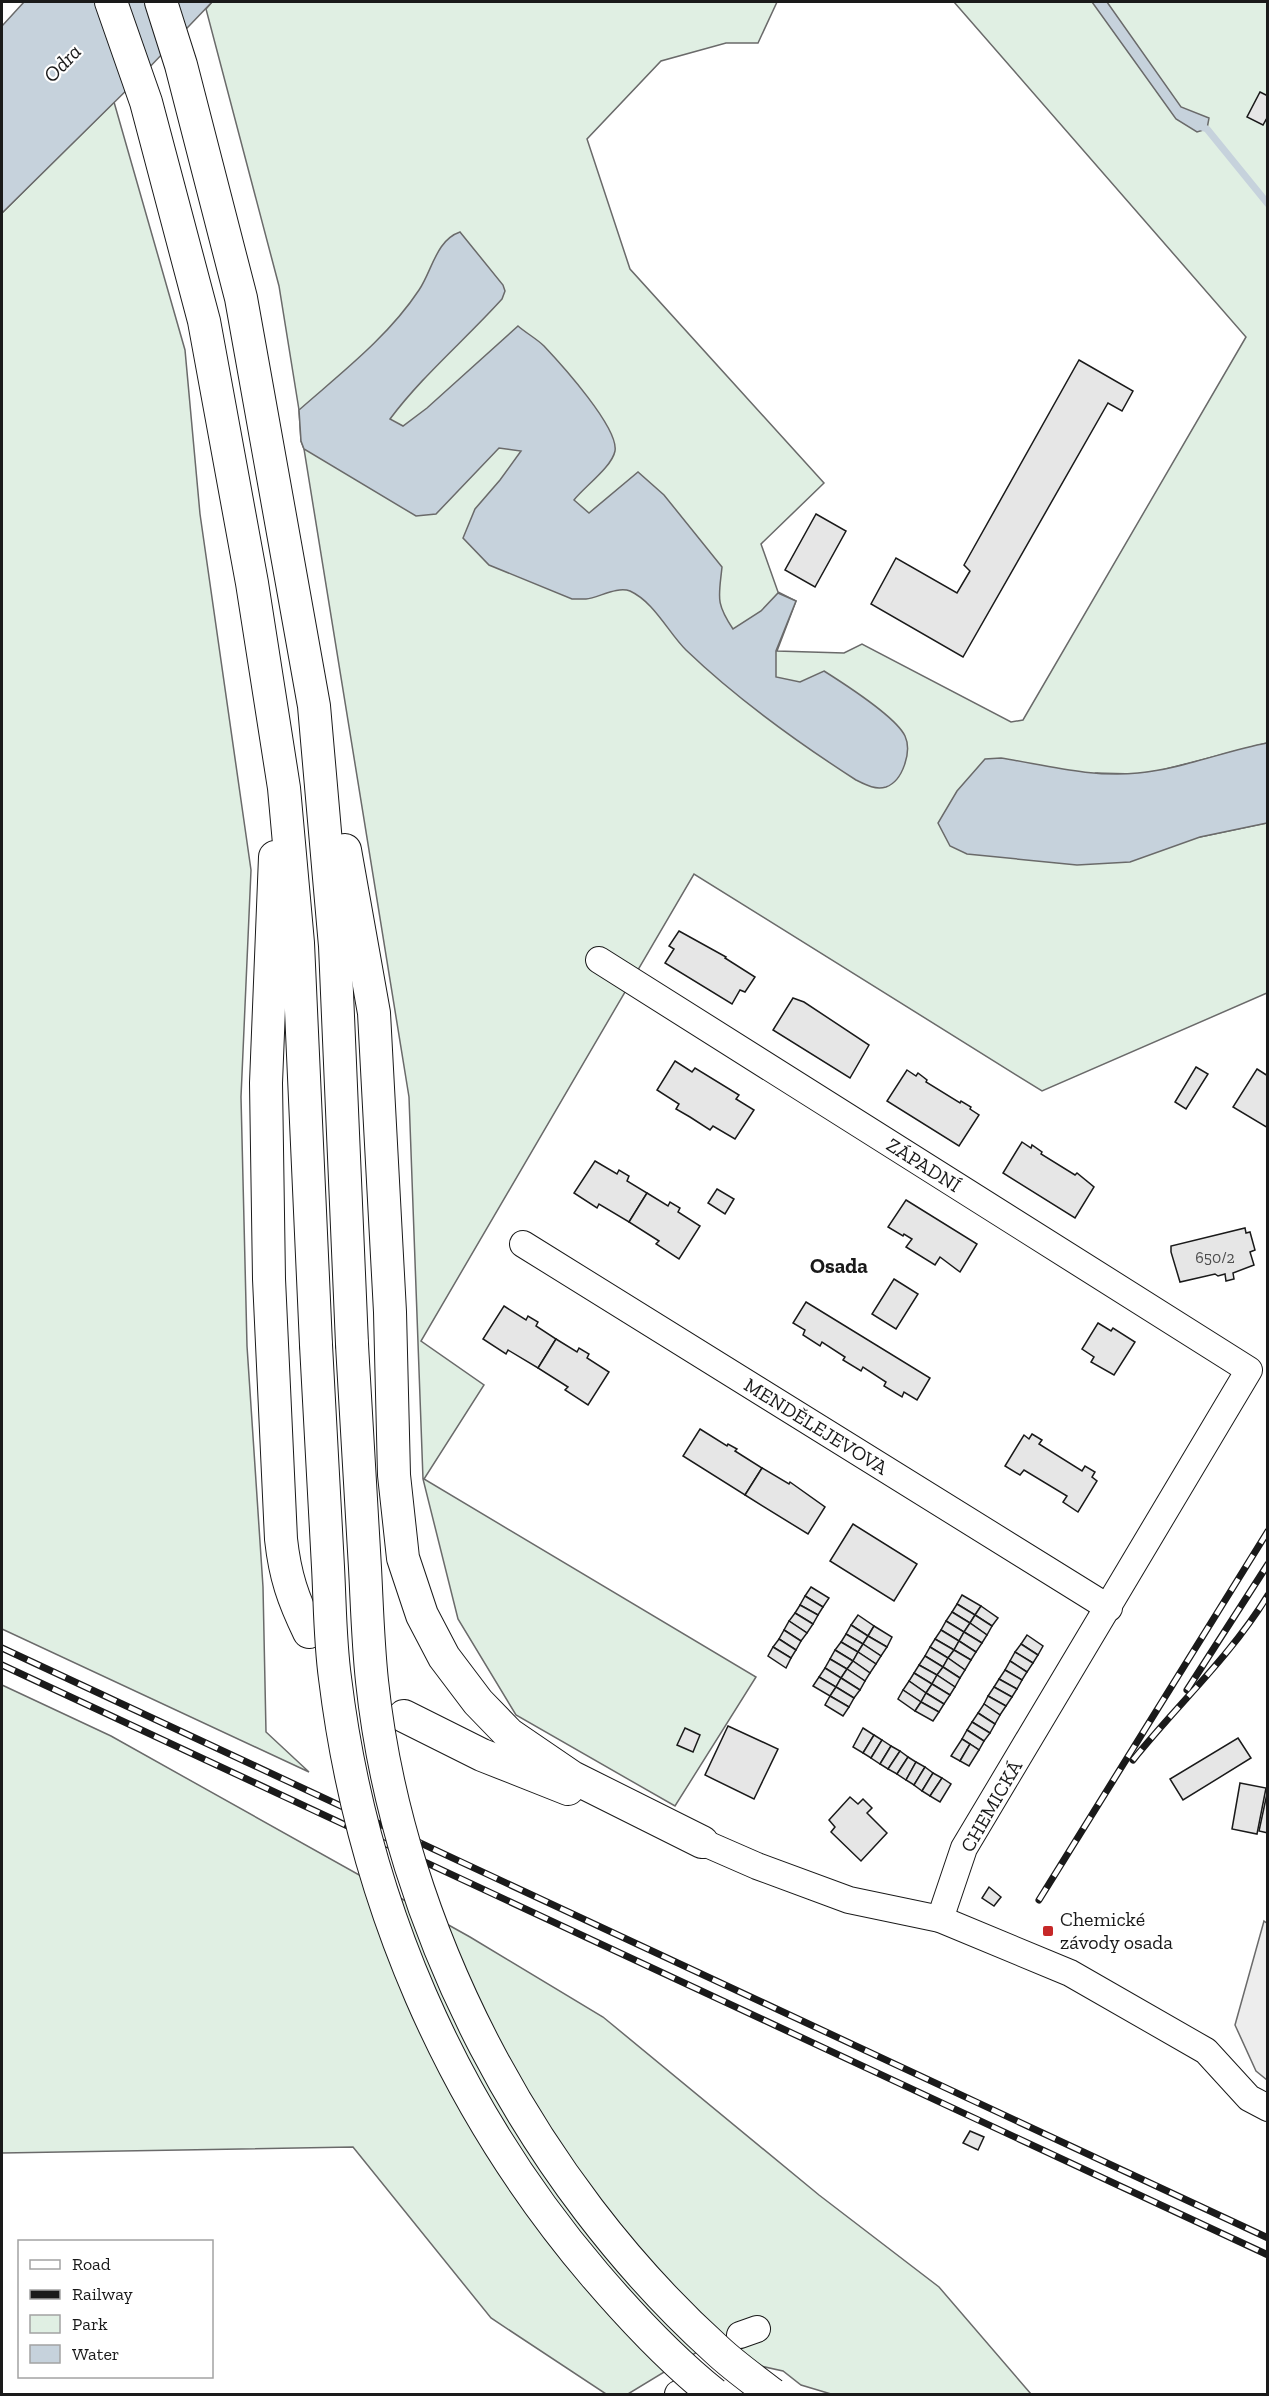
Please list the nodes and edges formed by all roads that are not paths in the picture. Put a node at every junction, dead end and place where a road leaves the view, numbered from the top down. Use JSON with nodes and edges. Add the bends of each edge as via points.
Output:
{"nodes":[{"id":1,"x":111,"y":2,"type":"edge"},
{"id":2,"x":161,"y":2,"type":"edge"},
{"id":3,"x":318,"y":736,"type":"junction"},
{"id":4,"x":284,"y":788,"type":"junction"},
{"id":5,"x":599,"y":960,"type":"dead end"},
{"id":6,"x":522,"y":1244,"type":"dead end"},
{"id":7,"x":1249,"y":1370,"type":"joint"},
{"id":8,"x":1108,"y":1608,"type":"junction"},
{"id":9,"x":309,"y":1632,"type":"dead end"},
{"id":10,"x":404,"y":1716,"type":"dead end"},
{"id":11,"x":702,"y":1842,"type":"junction"},
{"id":12,"x":940,"y":1919,"type":"junction"},
{"id":13,"x":1268,"y":2108,"type":"edge"},
{"id":14,"x":714,"y":2394,"type":"edge"},
{"id":15,"x":772,"y":2394,"type":"edge"}],
"edges":[{"from":1,"to":4,"type":"main road","via":[[146,102],[204,321],[252,583]]},
{"from":2,"to":3,"type":"main road","via":[[241,298]]},
{"from":3,"to":11,"type":"main road","via":[[342,830],[374,1013],[389,1289],[394,1475],[404,1558],[422,1615],[444,1658],[509,1734],[572,1777]]},
{"from":3,"to":15,"type":"main road","bridge":true,"via":[[335,946],[352,1344],[372,1681],[383,1753],[407,1856],[436,1942],[473,2022],[551,2158],[607,2233],[662,2296],[717,2350]]},
{"from":4,"to":9,"type":"main road","via":[[273,866],[267,1072],[269,1279],[280,1539],[285,1575]]},
{"from":4,"to":14,"type":"main road","bridge":true,"via":[[298,943],[335,1676],[369,1852],[398,1942],[436,2033],[478,2113],[519,2177],[575,2252],[630,2315]]},
{"from":5,"to":7,"type":"street","name":"ZÁPADNÍ"},
{"from":6,"to":8,"type":"street","name":"MENDĚLEJEVOVA"},
{"from":7,"to":8,"type":"street","name":"CHEMICKÁ"},
{"from":8,"to":12,"type":"street","name":"CHEMICKÁ","via":[[964,1848]]},
{"from":10,"to":11,"type":"main road","via":[[482,1755]]},
{"from":11,"to":12,"type":"street","via":[[849,1900]]},
{"from":12,"to":13,"type":"street","via":[[1071,1972],[1206,2051],[1250,2098]]}]}
